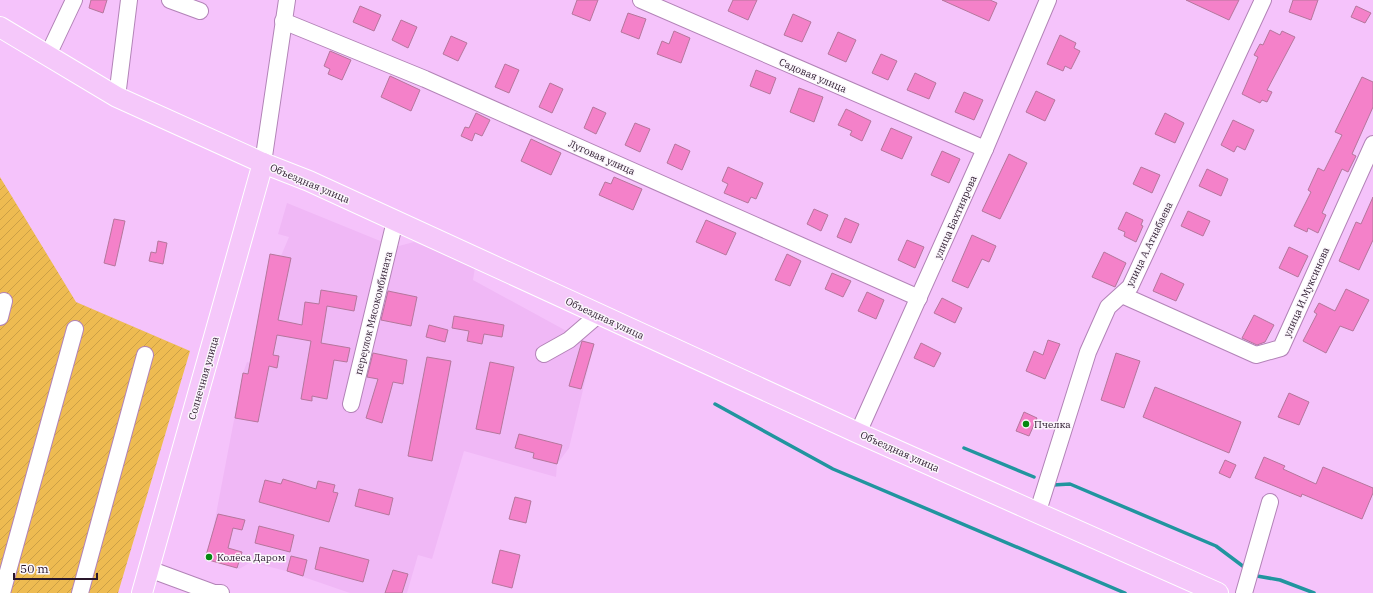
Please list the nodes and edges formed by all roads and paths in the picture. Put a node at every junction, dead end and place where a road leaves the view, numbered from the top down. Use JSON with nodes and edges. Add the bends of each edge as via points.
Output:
{"nodes":[{"id":1,"x":74,"y":0,"type":"edge"},
{"id":2,"x":129,"y":0,"type":"edge"},
{"id":3,"x":170,"y":0,"type":"edge"},
{"id":4,"x":287,"y":0,"type":"edge"},
{"id":5,"x":641,"y":0,"type":"edge"},
{"id":6,"x":1048,"y":0,"type":"edge"},
{"id":7,"x":1264,"y":0,"type":"edge"},
{"id":8,"x":200,"y":12,"type":"dead end"},
{"id":9,"x":284,"y":21,"type":"junction"},
{"id":10,"x":0,"y":27,"type":"edge"},
{"id":11,"x":48,"y":55,"type":"junction"},
{"id":12,"x":116,"y":97,"type":"junction"},
{"id":13,"x":1373,"y":144,"type":"edge"},
{"id":14,"x":986,"y":149,"type":"junction"},
{"id":15,"x":263,"y":163,"type":"junction"},
{"id":16,"x":395,"y":221,"type":"junction"},
{"id":17,"x":1122,"y":295,"type":"junction"},
{"id":18,"x":919,"y":298,"type":"junction"},
{"id":19,"x":598,"y":315,"type":"junction"},
{"id":20,"x":75,"y":329,"type":"dead end"},
{"id":21,"x":544,"y":354,"type":"dead end"},
{"id":22,"x":145,"y":355,"type":"dead end"},
{"id":23,"x":351,"y":404,"type":"dead end"},
{"id":24,"x":858,"y":433,"type":"junction"},
{"id":25,"x":1270,"y":502,"type":"dead end"},
{"id":26,"x":1038,"y":511,"type":"junction"},
{"id":27,"x":148,"y":569,"type":"junction"},
{"id":28,"x":2,"y":593,"type":"edge"},
{"id":29,"x":80,"y":593,"type":"edge"},
{"id":30,"x":142,"y":593,"type":"edge"},
{"id":31,"x":214,"y":593,"type":"edge"},
{"id":32,"x":221,"y":593,"type":"edge"},
{"id":33,"x":1218,"y":593,"type":"edge"},
{"id":34,"x":1244,"y":593,"type":"edge"}],
"edges":[{"from":1,"to":11,"type":"street"},
{"from":2,"to":12,"type":"street"},
{"from":3,"to":8,"type":"street"},
{"from":4,"to":9,"type":"street"},
{"from":5,"to":14,"type":"street","name":"Садовая улица"},
{"from":6,"to":14,"type":"street","name":"улица Бахтиярова"},
{"from":7,"to":17,"type":"street","name":"улица А.Атнабаева","via":[[1130,287]]},
{"from":9,"to":15,"type":"street"},
{"from":9,"to":18,"type":"street","name":"Луговая улица","via":[[482,104]]},
{"from":10,"to":11,"type":"main road","name":"Объездная улица"},
{"from":11,"to":12,"type":"main road","name":"Объездная улица"},
{"from":12,"to":15,"type":"main road","name":"Объездная улица"},
{"from":13,"to":17,"type":"street","name":"улица И.Муксинова","via":[[1281,348],[1256,355]]},
{"from":14,"to":18,"type":"street","name":"улица Бахтиярова"},
{"from":15,"to":16,"type":"main road","name":"Объездная улица","via":[[309,181]]},
{"from":15,"to":27,"type":"main road","name":"Солнечная улица"},
{"from":16,"to":19,"type":"main road","name":"Объездная улица"},
{"from":16,"to":23,"type":"street","name":"переулок Мясокомбината"},
{"from":17,"to":26,"type":"street","name":"улица А.Атнабаева","via":[[1108,307],[1088,352]]},
{"from":18,"to":24,"type":"street","name":"улица Бахтиярова"},
{"from":19,"to":21,"type":"street","via":[[570,340]]},
{"from":19,"to":24,"type":"main road","name":"Объездная улица"},
{"from":20,"to":28,"type":"street"},
{"from":22,"to":29,"type":"street"},
{"from":24,"to":26,"type":"main road","name":"Объездная улица"},
{"from":25,"to":34,"type":"street"},
{"from":26,"to":33,"type":"main road","name":"Объездная улица"},
{"from":27,"to":30,"type":"main road","name":"Солнечная улица"},
{"from":27,"to":31,"type":"street"},
{"from":31,"to":32,"type":"street"}]}
